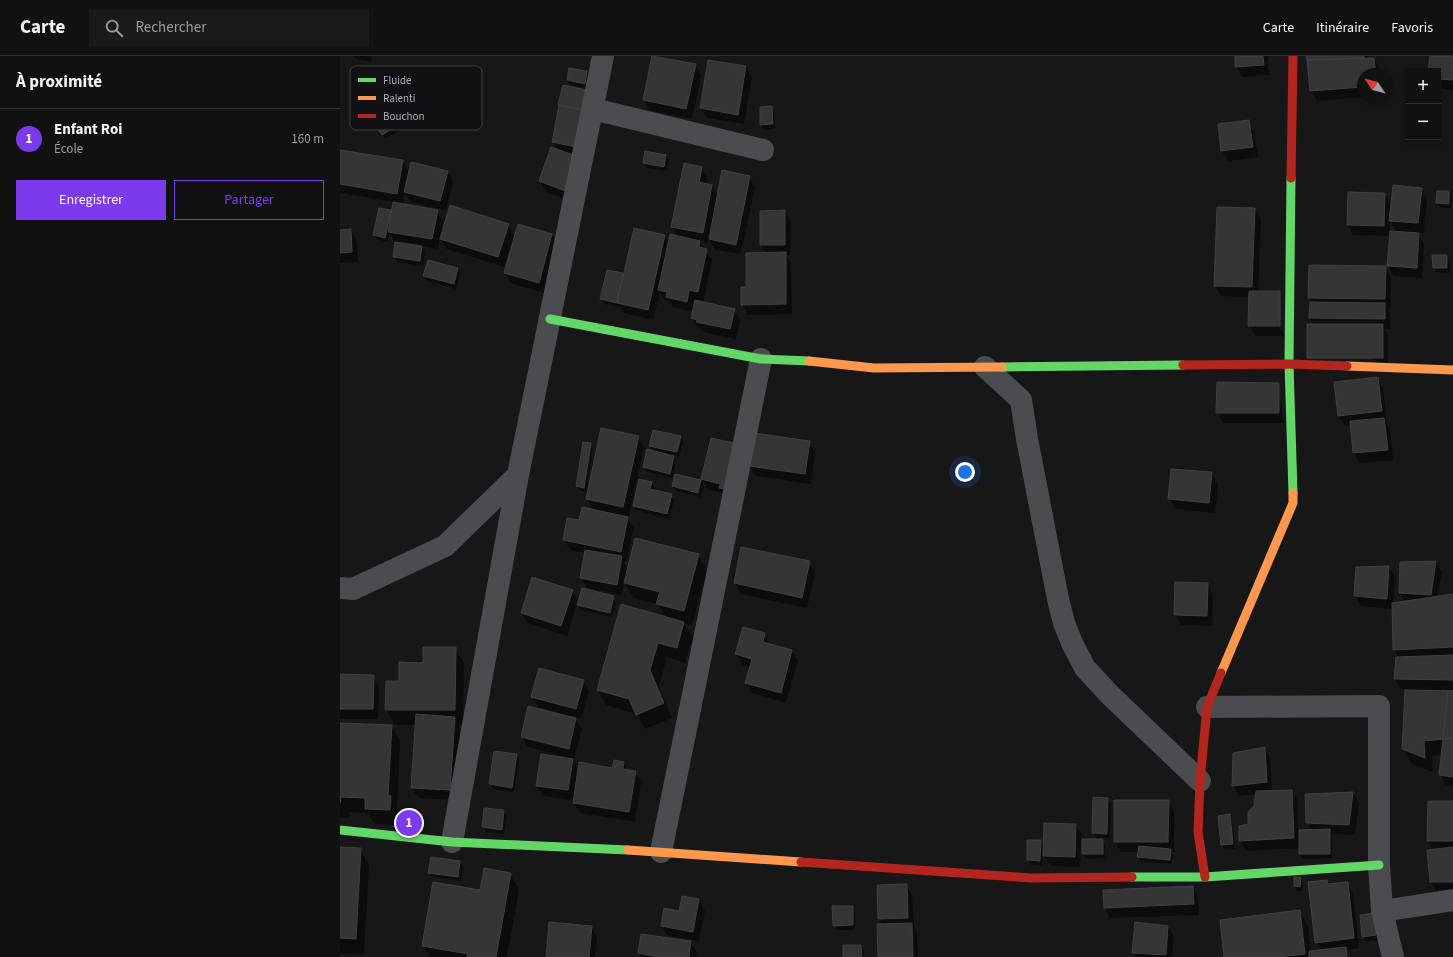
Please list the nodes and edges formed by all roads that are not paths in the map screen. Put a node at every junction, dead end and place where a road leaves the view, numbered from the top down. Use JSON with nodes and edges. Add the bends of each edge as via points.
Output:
{"nodes":[{"id":1,"x":603,"y":56,"type":"edge"},
{"id":2,"x":1293,"y":56,"type":"edge"},
{"id":3,"x":593,"y":109,"type":"junction"},
{"id":4,"x":763,"y":150,"type":"dead end"},
{"id":5,"x":550,"y":319,"type":"junction"},
{"id":6,"x":761,"y":359,"type":"junction"},
{"id":7,"x":1289,"y":364,"type":"junction"},
{"id":8,"x":985,"y":367,"type":"junction"},
{"id":9,"x":1453,"y":370,"type":"edge"},
{"id":10,"x":518,"y":475,"type":"junction"},
{"id":11,"x":340,"y":588,"type":"edge"},
{"id":12,"x":1208,"y":707,"type":"junction"},
{"id":13,"x":1200,"y":780,"type":"junction"},
{"id":14,"x":340,"y":830,"type":"edge"},
{"id":15,"x":452,"y":842,"type":"junction"},
{"id":16,"x":661,"y":852,"type":"junction"},
{"id":17,"x":1379,"y":865,"type":"junction"},
{"id":18,"x":1205,"y":877,"type":"junction"},
{"id":19,"x":1453,"y":900,"type":"edge"},
{"id":20,"x":1382,"y":911,"type":"junction"},
{"id":21,"x":1393,"y":957,"type":"edge"}],
"edges":[{"from":1,"to":3,"type":"street"},
{"from":2,"to":7,"type":"street"},
{"from":3,"to":4,"type":"street"},
{"from":3,"to":5,"type":"street"},
{"from":5,"to":6,"type":"street"},
{"from":5,"to":10,"type":"street"},
{"from":6,"to":8,"type":"street","via":[[824,362],[874,368]]},
{"from":6,"to":16,"type":"street"},
{"from":7,"to":8,"type":"street"},
{"from":7,"to":9,"type":"street"},
{"from":7,"to":12,"type":"street","via":[[1293,503]]},
{"from":8,"to":13,"type":"street","via":[[1021,400],[1026,439],[1058,599],[1064,623],[1085,668]]},
{"from":10,"to":11,"type":"street","via":[[445,546],[353,589]]},
{"from":10,"to":15,"type":"street"},
{"from":12,"to":13,"type":"street"},
{"from":12,"to":17,"type":"street","via":[[1379,706]]},
{"from":13,"to":18,"type":"street","via":[[1198,832]]},
{"from":14,"to":15,"type":"street"},
{"from":15,"to":16,"type":"street"},
{"from":16,"to":18,"type":"street","via":[[1031,878]]},
{"from":17,"to":18,"type":"street"},
{"from":17,"to":20,"type":"street"},
{"from":19,"to":20,"type":"street"},
{"from":20,"to":21,"type":"street"}]}
